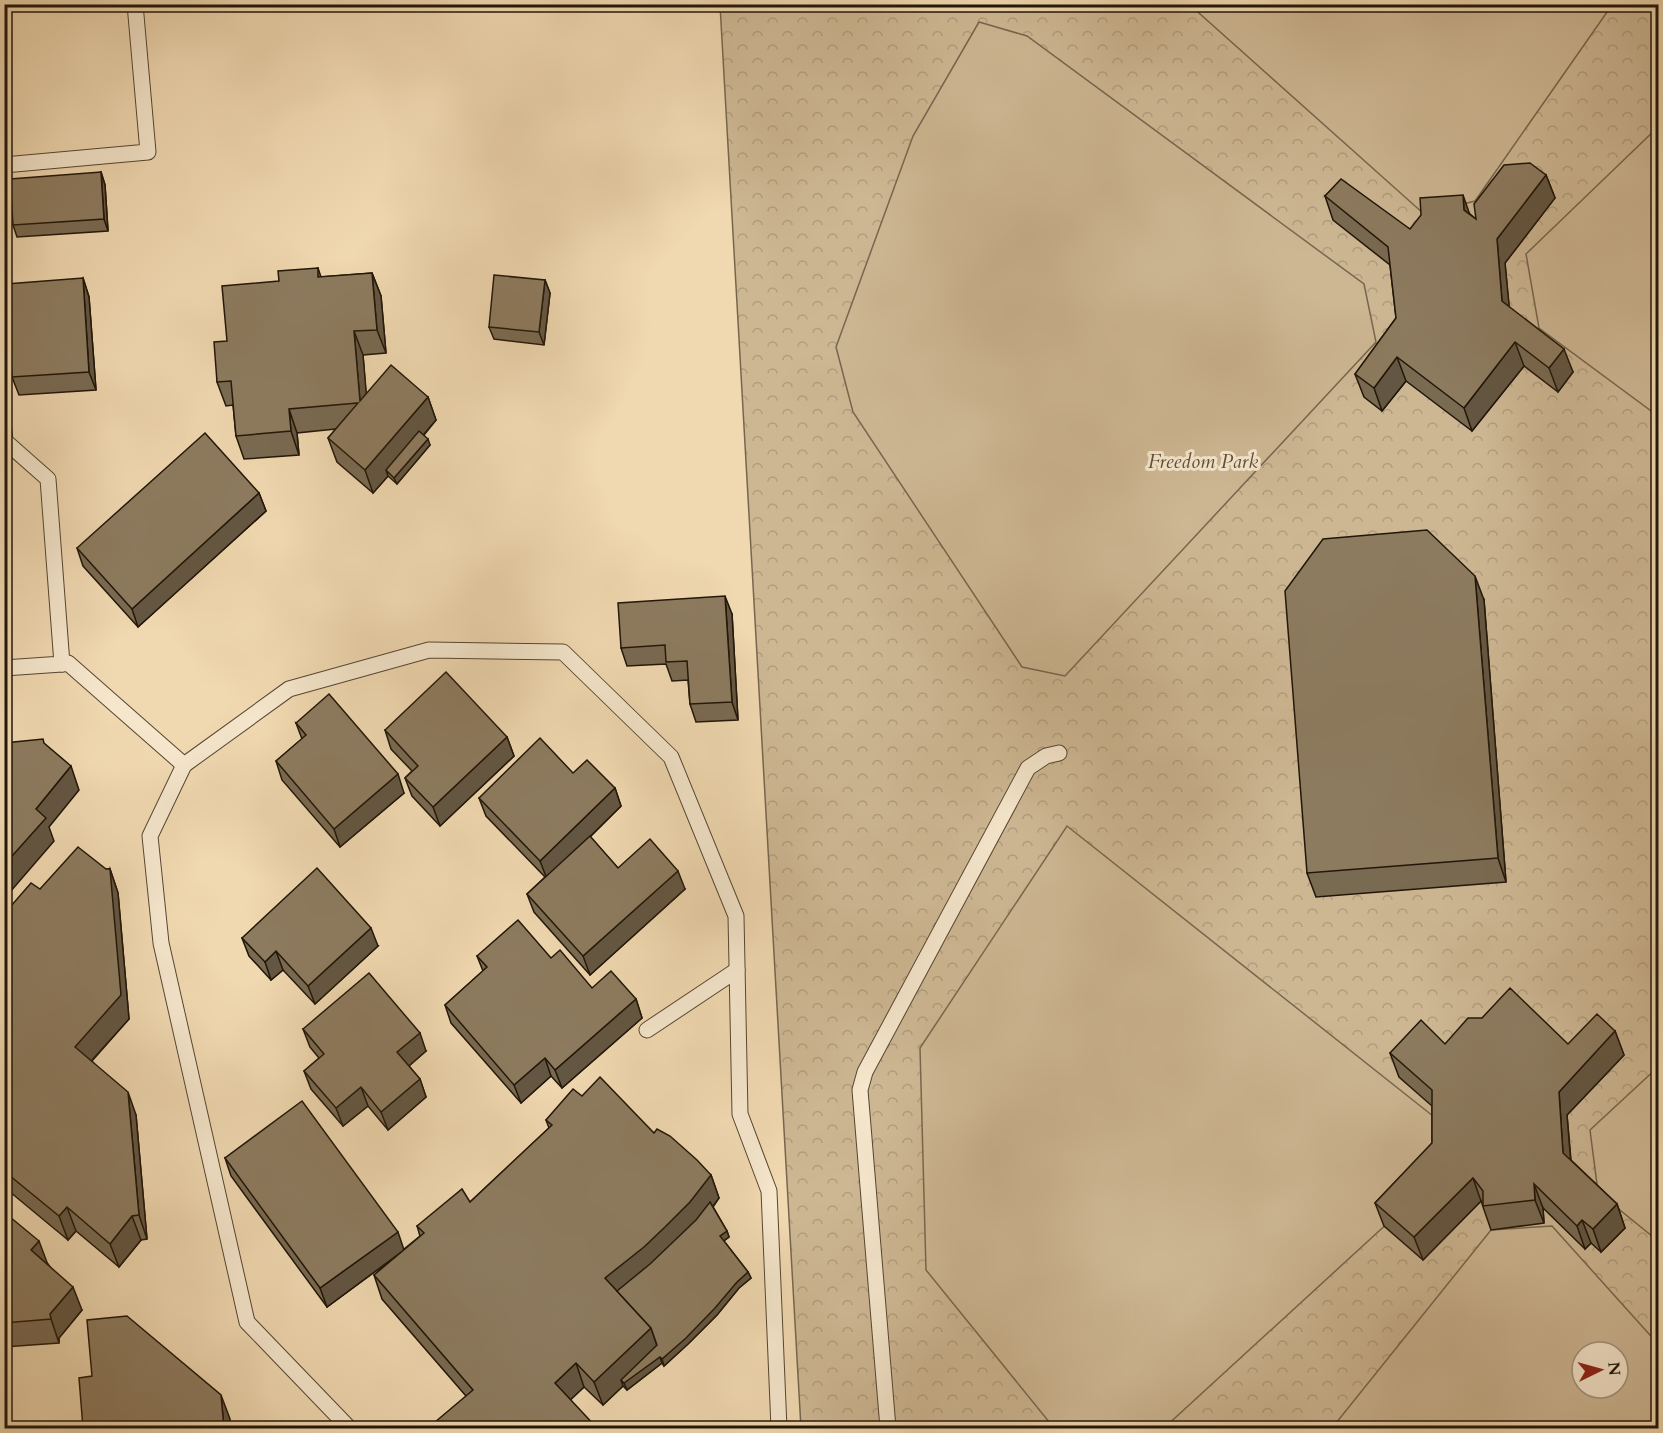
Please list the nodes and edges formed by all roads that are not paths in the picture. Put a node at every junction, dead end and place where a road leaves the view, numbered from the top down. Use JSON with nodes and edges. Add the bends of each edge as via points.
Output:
{"nodes":[{"id":1,"x":135,"y":4,"type":"edge"},
{"id":2,"x":4,"y":165,"type":"edge"},
{"id":3,"x":4,"y":430,"type":"edge"},
{"id":4,"x":62,"y":664,"type":"junction"},
{"id":5,"x":4,"y":668,"type":"edge"},
{"id":6,"x":1059,"y":753,"type":"dead end"},
{"id":7,"x":183,"y":765,"type":"junction"},
{"id":8,"x":737,"y":970,"type":"junction"},
{"id":9,"x":647,"y":1030,"type":"dead end"},
{"id":10,"x":349,"y":1428,"type":"edge"},
{"id":11,"x":779,"y":1428,"type":"edge"},
{"id":12,"x":888,"y":1428,"type":"edge"}],
"edges":[{"from":1,"to":2,"type":"lane","via":[[148,152]]},
{"from":3,"to":4,"type":"lane","via":[[5,441],[48,479]]},
{"from":4,"to":5,"type":"lane"},
{"from":4,"to":7,"type":"lane","via":[[68,663]]},
{"from":6,"to":12,"type":"lane","via":[[1028,768],[865,1072],[860,1090]]},
{"from":7,"to":8,"type":"lane","via":[[289,689],[429,650],[563,652],[671,757],[736,916]]},
{"from":7,"to":10,"type":"lane","via":[[150,836],[161,943],[247,1322]]},
{"from":8,"to":9,"type":"lane"},
{"from":8,"to":11,"type":"lane","via":[[740,1114],[770,1191]]}]}
